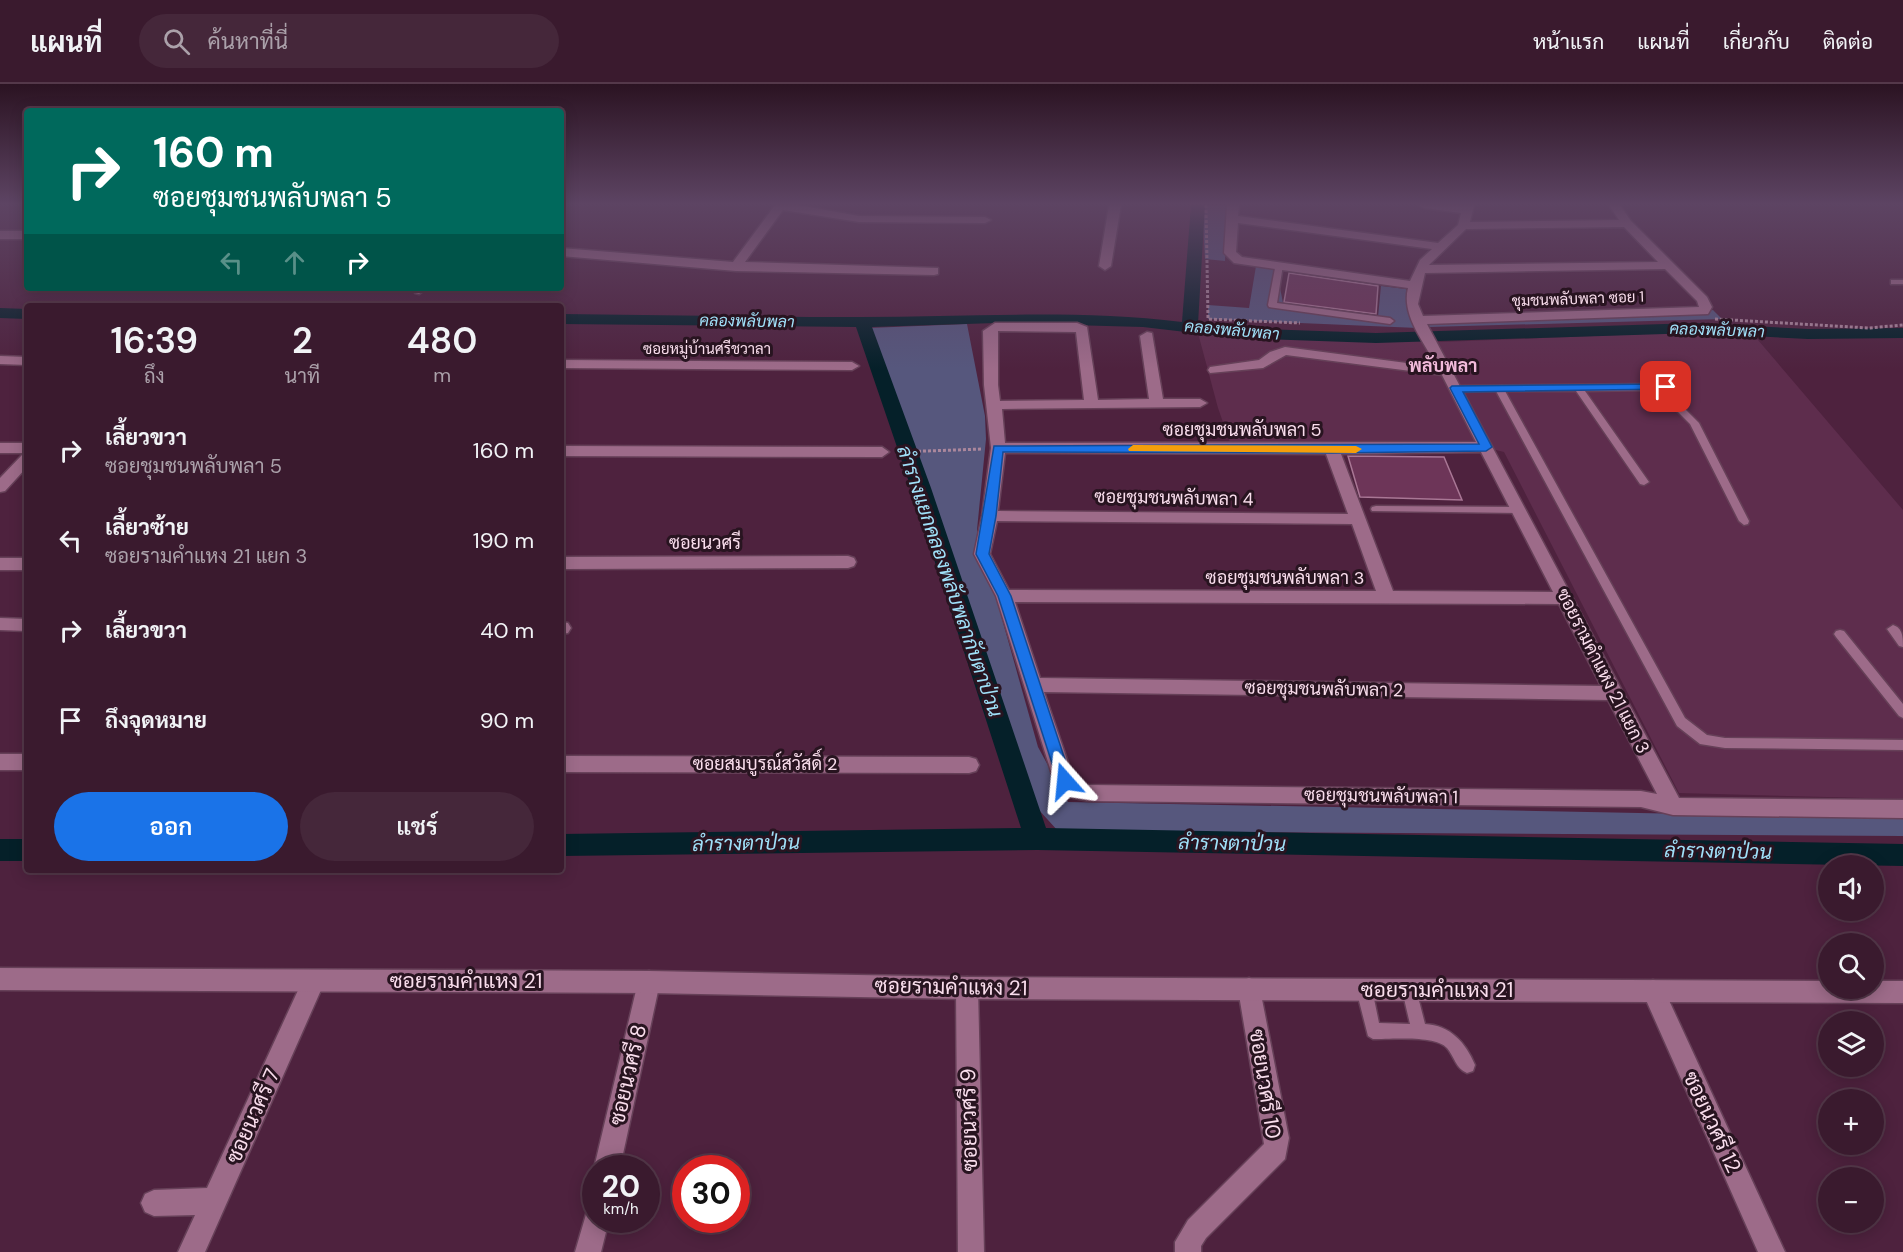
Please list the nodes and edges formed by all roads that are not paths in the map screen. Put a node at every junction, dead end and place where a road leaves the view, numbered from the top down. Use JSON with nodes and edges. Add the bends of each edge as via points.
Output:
{"nodes":[{"id":1,"x":649,"y":260,"type":"edge"},
{"id":2,"x":742,"y":260,"type":"edge"},
{"id":3,"x":1106,"y":260,"type":"edge"},
{"id":4,"x":1237,"y":260,"type":"edge"},
{"id":5,"x":1428,"y":260,"type":"edge"},
{"id":6,"x":1664,"y":260,"type":"edge"},
{"id":7,"x":1279,"y":265,"type":"junction"},
{"id":8,"x":1670,"y":265,"type":"junction"},
{"id":9,"x":736,"y":267,"type":"junction"},
{"id":10,"x":1105,"y":267,"type":"dead end"},
{"id":11,"x":1419,"y":269,"type":"junction"},
{"id":12,"x":934,"y":272,"type":"dead end"},
{"id":13,"x":1414,"y":285,"type":"junction"},
{"id":14,"x":1390,"y":321,"type":"dead end"},
{"id":15,"x":1421,"y":327,"type":"junction"},
{"id":16,"x":1147,"y":336,"type":"dead end"},
{"id":17,"x":0,"y":360,"type":"edge"},
{"id":18,"x":24,"y":361,"type":"edge"},
{"id":19,"x":564,"y":364,"type":"edge"},
{"id":20,"x":852,"y":366,"type":"dead end"},
{"id":21,"x":1215,"y":370,"type":"dead end"},
{"id":22,"x":1447,"y":372,"type":"junction"},
{"id":23,"x":1652,"y":387,"type":"junction"},
{"id":24,"x":1680,"y":387,"type":"dead end"},
{"id":25,"x":1456,"y":388,"type":"junction"},
{"id":26,"x":1499,"y":388,"type":"junction"},
{"id":27,"x":1579,"y":388,"type":"junction"},
{"id":28,"x":1200,"y":403,"type":"dead end"},
{"id":29,"x":1092,"y":404,"type":"junction"},
{"id":30,"x":1157,"y":404,"type":"junction"},
{"id":31,"x":994,"y":405,"type":"junction"},
{"id":32,"x":1486,"y":447,"type":"junction"},
{"id":33,"x":0,"y":448,"type":"edge"},
{"id":34,"x":24,"y":448,"type":"edge"},
{"id":35,"x":998,"y":448,"type":"junction"},
{"id":36,"x":1332,"y":449,"type":"junction"},
{"id":37,"x":564,"y":451,"type":"edge"},
{"id":38,"x":882,"y":452,"type":"road end"},
{"id":39,"x":24,"y":461,"type":"edge"},
{"id":40,"x":1644,"y":482,"type":"dead end"},
{"id":41,"x":0,"y":487,"type":"edge"},
{"id":42,"x":1377,"y":509,"type":"dead end"},
{"id":43,"x":1519,"y":510,"type":"junction"},
{"id":44,"x":990,"y":516,"type":"junction"},
{"id":45,"x":1357,"y":519,"type":"junction"},
{"id":46,"x":1744,"y":521,"type":"dead end"},
{"id":47,"x":848,"y":562,"type":"dead end"},
{"id":48,"x":564,"y":563,"type":"edge"},
{"id":49,"x":0,"y":564,"type":"edge"},
{"id":50,"x":24,"y":564,"type":"edge"},
{"id":51,"x":1004,"y":596,"type":"junction"},
{"id":52,"x":1565,"y":597,"type":"junction"},
{"id":53,"x":1387,"y":598,"type":"junction"},
{"id":54,"x":0,"y":624,"type":"edge"},
{"id":55,"x":24,"y":625,"type":"edge"},
{"id":56,"x":1893,"y":629,"type":"dead end"},
{"id":57,"x":1840,"y":634,"type":"dead end"},
{"id":58,"x":1903,"y":643,"type":"edge"},
{"id":59,"x":1034,"y":685,"type":"junction"},
{"id":60,"x":1614,"y":693,"type":"junction"},
{"id":61,"x":1903,"y":713,"type":"edge"},
{"id":62,"x":1903,"y":745,"type":"edge"},
{"id":63,"x":0,"y":762,"type":"edge"},
{"id":64,"x":24,"y":762,"type":"edge"},
{"id":65,"x":564,"y":764,"type":"edge"},
{"id":66,"x":969,"y":765,"type":"dead end"},
{"id":67,"x":1673,"y":806,"type":"junction"},
{"id":68,"x":1903,"y":809,"type":"edge"},
{"id":69,"x":0,"y":979,"type":"edge"},
{"id":70,"x":314,"y":981,"type":"junction"},
{"id":71,"x":649,"y":982,"type":"junction"},
{"id":72,"x":967,"y":988,"type":"junction"},
{"id":73,"x":1249,"y":989,"type":"junction"},
{"id":74,"x":1364,"y":989,"type":"junction"},
{"id":75,"x":1410,"y":990,"type":"junction"},
{"id":76,"x":1653,"y":991,"type":"junction"},
{"id":77,"x":1903,"y":992,"type":"edge"},
{"id":78,"x":1419,"y":1032,"type":"junction"},
{"id":79,"x":1467,"y":1065,"type":"dead end"},
{"id":80,"x":610,"y":1155,"type":"edge"},
{"id":81,"x":214,"y":1202,"type":"junction"},
{"id":82,"x":154,"y":1203,"type":"dead end"},
{"id":83,"x":593,"y":1233,"type":"edge"},
{"id":84,"x":191,"y":1252,"type":"edge"},
{"id":85,"x":588,"y":1252,"type":"edge"},
{"id":86,"x":971,"y":1252,"type":"edge"},
{"id":87,"x":1188,"y":1252,"type":"edge"},
{"id":88,"x":1772,"y":1252,"type":"edge"}],
"edges":[{"from":1,"to":9,"type":"street"},
{"from":2,"to":9,"type":"street"},
{"from":3,"to":10,"type":"street"},
{"from":4,"to":7,"type":"street"},
{"from":5,"to":11,"type":"street"},
{"from":6,"to":8,"type":"street","name":"ชุมชนพลับพลา ซอย 1"},
{"from":7,"to":13,"type":"street"},
{"from":7,"to":14,"type":"lane","via":[[1272,305]]},
{"from":8,"to":11,"type":"street"},
{"from":8,"to":15,"type":"street","name":"ชุมชนพลับพลา ซอย 1","via":[[1703,300],[1703,311]]},
{"from":9,"to":12,"type":"street"},
{"from":11,"to":13,"type":"street"},
{"from":13,"to":15,"type":"street","via":[[1412,304]]},
{"from":15,"to":22,"type":"street","name":"ซอยรามคำแหง 21 แยก 3"},
{"from":16,"to":30,"type":"street"},
{"from":17,"to":18,"type":"street"},
{"from":19,"to":20,"type":"street","name":"ซอยหมู่บ้านศรีชวาลา"},
{"from":21,"to":22,"type":"street","via":[[1263,364],[1285,351]]},
{"from":22,"to":25,"type":"street","name":"ซอยรามคำแหง 21 แยก 3"},
{"from":23,"to":24,"type":"lane"},
{"from":23,"to":27,"type":"lane"},
{"from":23,"to":46,"type":"lane","via":[[1694,423]]},
{"from":25,"to":26,"type":"lane"},
{"from":25,"to":32,"type":"street","name":"ซอยรามคำแหง 21 แยก 3"},
{"from":26,"to":27,"type":"lane"},
{"from":26,"to":62,"type":"lane","via":[[1681,722],[1704,740]]},
{"from":27,"to":40,"type":"lane"},
{"from":28,"to":30,"type":"street"},
{"from":29,"to":30,"type":"street"},
{"from":29,"to":31,"type":"street"},
{"from":29,"to":31,"type":"street","via":[[1083,330],[995,327],[990,331]]},
{"from":31,"to":35,"type":"street"},
{"from":32,"to":36,"type":"street","name":"ซอยชุมชนพลับพลา 5"},
{"from":32,"to":43,"type":"street","name":"ซอยรามคำแหง 21 แยก 3"},
{"from":33,"to":34,"type":"street"},
{"from":35,"to":36,"type":"street","name":"ซอยชุมชนพลับพลา 5"},
{"from":35,"to":44,"type":"street"},
{"from":36,"to":45,"type":"street"},
{"from":37,"to":38,"type":"street"},
{"from":39,"to":41,"type":"street"},
{"from":42,"to":43,"type":"lane"},
{"from":43,"to":52,"type":"street","name":"ซอยรามคำแหง 21 แยก 3"},
{"from":44,"to":45,"type":"street","name":"ซอยชุมชนพลับพลา 4"},
{"from":44,"to":51,"type":"street","via":[[982,554]]},
{"from":45,"to":53,"type":"street"},
{"from":47,"to":48,"type":"street","name":"ซอยนวศรี"},
{"from":49,"to":50,"type":"street"},
{"from":51,"to":53,"type":"street","name":"ซอยชุมชนพลับพลา 3"},
{"from":51,"to":59,"type":"street"},
{"from":52,"to":53,"type":"street","name":"ซอยชุมชนพลับพลา 3"},
{"from":52,"to":60,"type":"street","name":"ซอยรามคำแหง 21 แยก 3"},
{"from":54,"to":55,"type":"street"},
{"from":56,"to":58,"type":"lane"},
{"from":57,"to":61,"type":"lane"},
{"from":59,"to":60,"type":"street","name":"ซอยชุมชนพลับพลา 2"},
{"from":59,"to":67,"type":"street","name":"ซอยชุมชนพลับพลา 1","via":[[1071,790],[1641,799]]},
{"from":60,"to":67,"type":"street","name":"ซอยรามคำแหง 21 แยก 3"},
{"from":63,"to":64,"type":"street"},
{"from":65,"to":66,"type":"street","name":"ซอยสมบูรณ์สวัสดิ์ 2"},
{"from":67,"to":68,"type":"street"},
{"from":69,"to":70,"type":"street","name":"ซอยรามคำแหง 21"},
{"from":70,"to":71,"type":"street","name":"ซอยรามคำแหง 21"},
{"from":70,"to":81,"type":"street","name":"ซอยนวศรี 7"},
{"from":71,"to":72,"type":"street","name":"ซอยรามคำแหง 21"},
{"from":71,"to":80,"type":"street","name":"ซอยนวศรี 8"},
{"from":72,"to":73,"type":"street","name":"ซอยรามคำแหง 21"},
{"from":72,"to":86,"type":"street","name":"ซอยนวศรี 9"},
{"from":73,"to":74,"type":"street","name":"ซอยรามคำแหง 21"},
{"from":73,"to":87,"type":"street","name":"ซอยนวศรี 10","via":[[1276,1150],[1197,1229],[1188,1242]]},
{"from":74,"to":75,"type":"street","name":"ซอยรามคำแหง 21"},
{"from":74,"to":78,"type":"lane","via":[[1373,1031]]},
{"from":75,"to":76,"type":"street","name":"ซอยรามคำแหง 21"},
{"from":75,"to":78,"type":"lane"},
{"from":76,"to":77,"type":"street","name":"ซอยรามคำแหง 21"},
{"from":76,"to":88,"type":"street","name":"ซอยนวศรี 12"},
{"from":78,"to":79,"type":"lane","via":[[1432,1032],[1451,1040]]},
{"from":81,"to":82,"type":"street"},
{"from":81,"to":84,"type":"street","name":"ซอยนวศรี 7"},
{"from":83,"to":85,"type":"street"}]}
